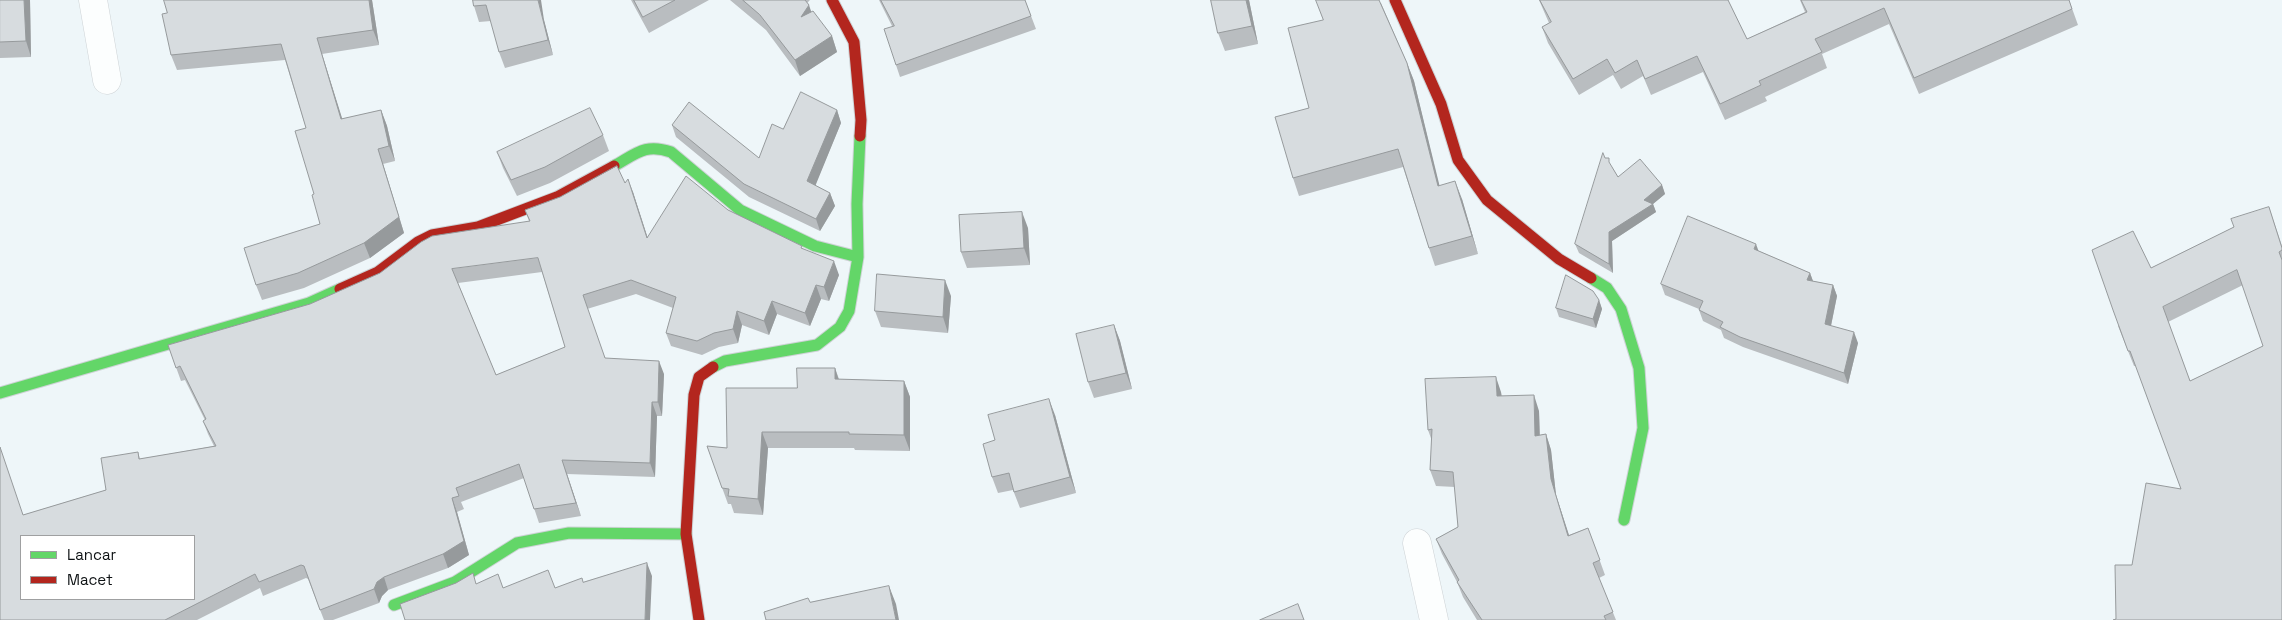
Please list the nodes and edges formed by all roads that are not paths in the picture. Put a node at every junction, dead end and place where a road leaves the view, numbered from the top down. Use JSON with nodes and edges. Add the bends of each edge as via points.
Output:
{"nodes":[{"id":1,"x":93,"y":0,"type":"edge"},
{"id":2,"x":832,"y":0,"type":"edge"},
{"id":3,"x":1395,"y":0,"type":"edge"},
{"id":4,"x":107,"y":80,"type":"dead end"},
{"id":5,"x":858,"y":257,"type":"junction"},
{"id":6,"x":0,"y":393,"type":"edge"},
{"id":7,"x":1624,"y":520,"type":"dead end"},
{"id":8,"x":686,"y":534,"type":"junction"},
{"id":9,"x":1417,"y":543,"type":"dead end"},
{"id":10,"x":394,"y":605,"type":"dead end"},
{"id":11,"x":699,"y":620,"type":"edge"},
{"id":12,"x":1434,"y":620,"type":"edge"}],
"edges":[{"from":1,"to":4,"type":"street"},
{"from":2,"to":5,"type":"street","via":[[854,42],[861,120]]},
{"from":3,"to":7,"type":"street","via":[[1441,104],[1458,160],[1487,200],[1559,259],[1607,288],[1622,309],[1639,368],[1643,428]]},
{"from":5,"to":6,"type":"street","via":[[815,246],[740,210],[671,152],[657,146],[647,148],[557,197],[478,227],[432,235],[378,272],[309,303]]},
{"from":5,"to":8,"type":"street","via":[[850,311],[840,328],[817,345],[725,361],[699,377],[694,395]]},
{"from":8,"to":10,"type":"street","via":[[569,533],[517,544],[455,582]]},
{"from":8,"to":11,"type":"street"},
{"from":9,"to":12,"type":"street"}]}
